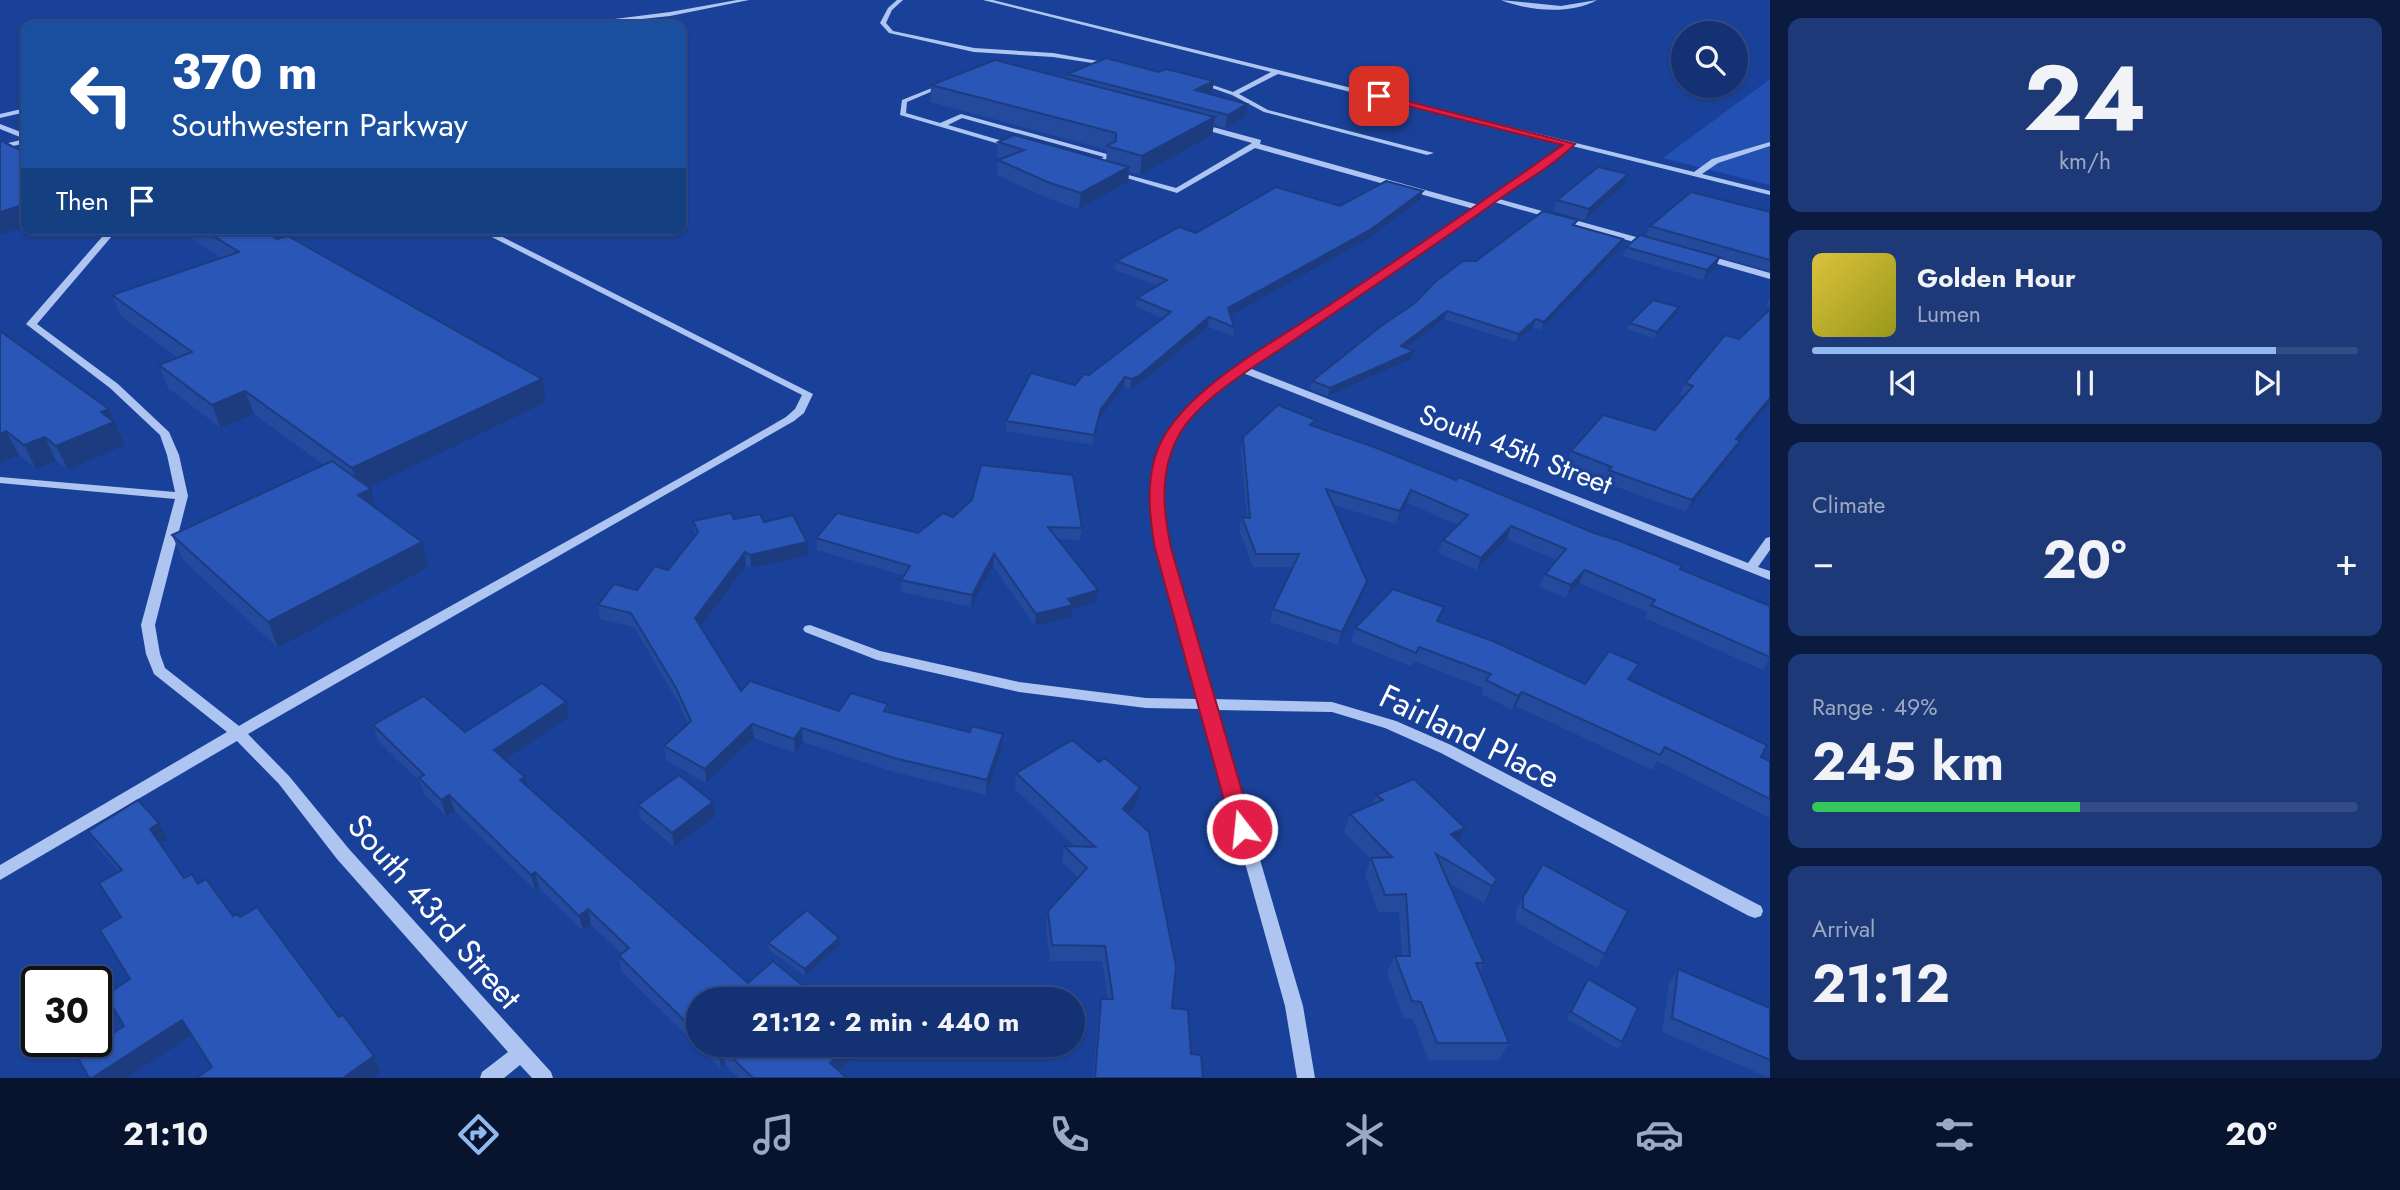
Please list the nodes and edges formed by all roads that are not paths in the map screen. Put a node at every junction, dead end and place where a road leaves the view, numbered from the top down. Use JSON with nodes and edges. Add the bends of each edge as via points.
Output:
{"nodes":[{"id":1,"x":746,"y":0,"type":"edge"},
{"id":2,"x":900,"y":0,"type":"edge"},
{"id":3,"x":986,"y":0,"type":"edge"},
{"id":4,"x":1504,"y":0,"type":"edge"},
{"id":5,"x":1594,"y":0,"type":"edge"},
{"id":6,"x":607,"y":21,"type":"edge"},
{"id":7,"x":1121,"y":66,"type":"edge"},
{"id":8,"x":1278,"y":71,"type":"junction"},
{"id":9,"x":1195,"y":82,"type":"edge"},
{"id":10,"x":950,"y":83,"type":"edge"},
{"id":11,"x":1234,"y":94,"type":"junction"},
{"id":12,"x":21,"y":111,"type":"edge"},
{"id":13,"x":0,"y":116,"type":"edge"},
{"id":14,"x":1192,"y":124,"type":"edge"},
{"id":15,"x":941,"y":125,"type":"junction"},
{"id":16,"x":0,"y":126,"type":"edge"},
{"id":17,"x":21,"y":136,"type":"edge"},
{"id":18,"x":21,"y":141,"type":"edge"},
{"id":19,"x":1570,"y":144,"type":"junction"},
{"id":20,"x":1770,"y":144,"type":"edge"},
{"id":21,"x":1254,"y":145,"type":"junction"},
{"id":22,"x":0,"y":147,"type":"edge"},
{"id":23,"x":1028,"y":149,"type":"edge"},
{"id":24,"x":1430,"y":153,"type":"dead end"},
{"id":25,"x":1091,"y":167,"type":"joint"},
{"id":26,"x":1695,"y":174,"type":"junction"},
{"id":27,"x":1770,"y":193,"type":"edge"},
{"id":28,"x":1494,"y":200,"type":"junction"},
{"id":29,"x":1481,"y":208,"type":"junction"},
{"id":30,"x":109,"y":235,"type":"edge"},
{"id":31,"x":492,"y":235,"type":"edge"},
{"id":32,"x":1666,"y":248,"type":"edge"},
{"id":33,"x":1688,"y":253,"type":"edge"},
{"id":34,"x":1770,"y":276,"type":"edge"},
{"id":35,"x":1243,"y":369,"type":"junction"},
{"id":36,"x":0,"y":480,"type":"edge"},
{"id":37,"x":182,"y":496,"type":"junction"},
{"id":38,"x":1770,"y":541,"type":"edge"},
{"id":39,"x":1751,"y":568,"type":"junction"},
{"id":40,"x":1770,"y":576,"type":"edge"},
{"id":41,"x":810,"y":629,"type":"dead end"},
{"id":42,"x":1206,"y":703,"type":"junction"},
{"id":43,"x":238,"y":733,"type":"junction"},
{"id":44,"x":0,"y":873,"type":"edge"},
{"id":45,"x":1755,"y":911,"type":"dead end"},
{"id":46,"x":521,"y":1053,"type":"junction"},
{"id":47,"x":489,"y":1078,"type":"edge"},
{"id":48,"x":544,"y":1078,"type":"edge"},
{"id":49,"x":1306,"y":1078,"type":"edge"}],
"edges":[{"from":1,"to":6,"type":"street"},
{"from":2,"to":7,"type":"street","via":[[883,23],[891,32],[974,50],[1053,55]]},
{"from":3,"to":8,"type":"street"},
{"from":4,"to":5,"type":"street","via":[[1567,9]]},
{"from":8,"to":11,"type":"street"},
{"from":8,"to":19,"type":"street"},
{"from":9,"to":11,"type":"street"},
{"from":10,"to":15,"type":"street","via":[[904,101],[902,114]]},
{"from":11,"to":24,"type":"street","via":[[1266,111]]},
{"from":12,"to":13,"type":"street"},
{"from":14,"to":21,"type":"street","via":[[1258,142]]},
{"from":15,"to":23,"type":"street"},
{"from":15,"to":25,"type":"lane","via":[[961,116],[1110,156]]},
{"from":16,"to":17,"type":"street"},
{"from":18,"to":22,"type":"street"},
{"from":19,"to":26,"type":"street"},
{"from":19,"to":28,"type":"street"},
{"from":20,"to":26,"type":"street","via":[[1715,161]]},
{"from":21,"to":25,"type":"street","via":[[1177,191]]},
{"from":21,"to":29,"type":"street"},
{"from":26,"to":27,"type":"street"},
{"from":28,"to":29,"type":"street"},
{"from":28,"to":32,"type":"street"},
{"from":29,"to":35,"type":"street"},
{"from":30,"to":37,"type":"lane","via":[[31,324],[114,386],[165,434]]},
{"from":31,"to":43,"type":"street","via":[[808,394],[807,400],[790,419],[712,465]]},
{"from":33,"to":34,"type":"street"},
{"from":35,"to":39,"type":"street","name":"South 45th Street"},
{"from":35,"to":42,"type":"street","via":[[1192,409],[1164,453],[1157,477],[1163,548]]},
{"from":36,"to":37,"type":"street"},
{"from":37,"to":43,"type":"street","name":"South 43rd Street","via":[[148,625],[153,654],[159,671]]},
{"from":38,"to":39,"type":"street"},
{"from":39,"to":40,"type":"street","name":"South 45th Street"},
{"from":41,"to":42,"type":"street","name":"Fairland Place","via":[[877,654],[1019,687],[1146,703]]},
{"from":42,"to":45,"type":"street","name":"Fairland Place","via":[[1332,707],[1402,727]]},
{"from":42,"to":49,"type":"street","via":[[1294,1006]]},
{"from":43,"to":44,"type":"street"},
{"from":43,"to":46,"type":"street","name":"South 43rd Street"},
{"from":46,"to":47,"type":"street"},
{"from":46,"to":48,"type":"street","name":"South 43rd Street"}]}
